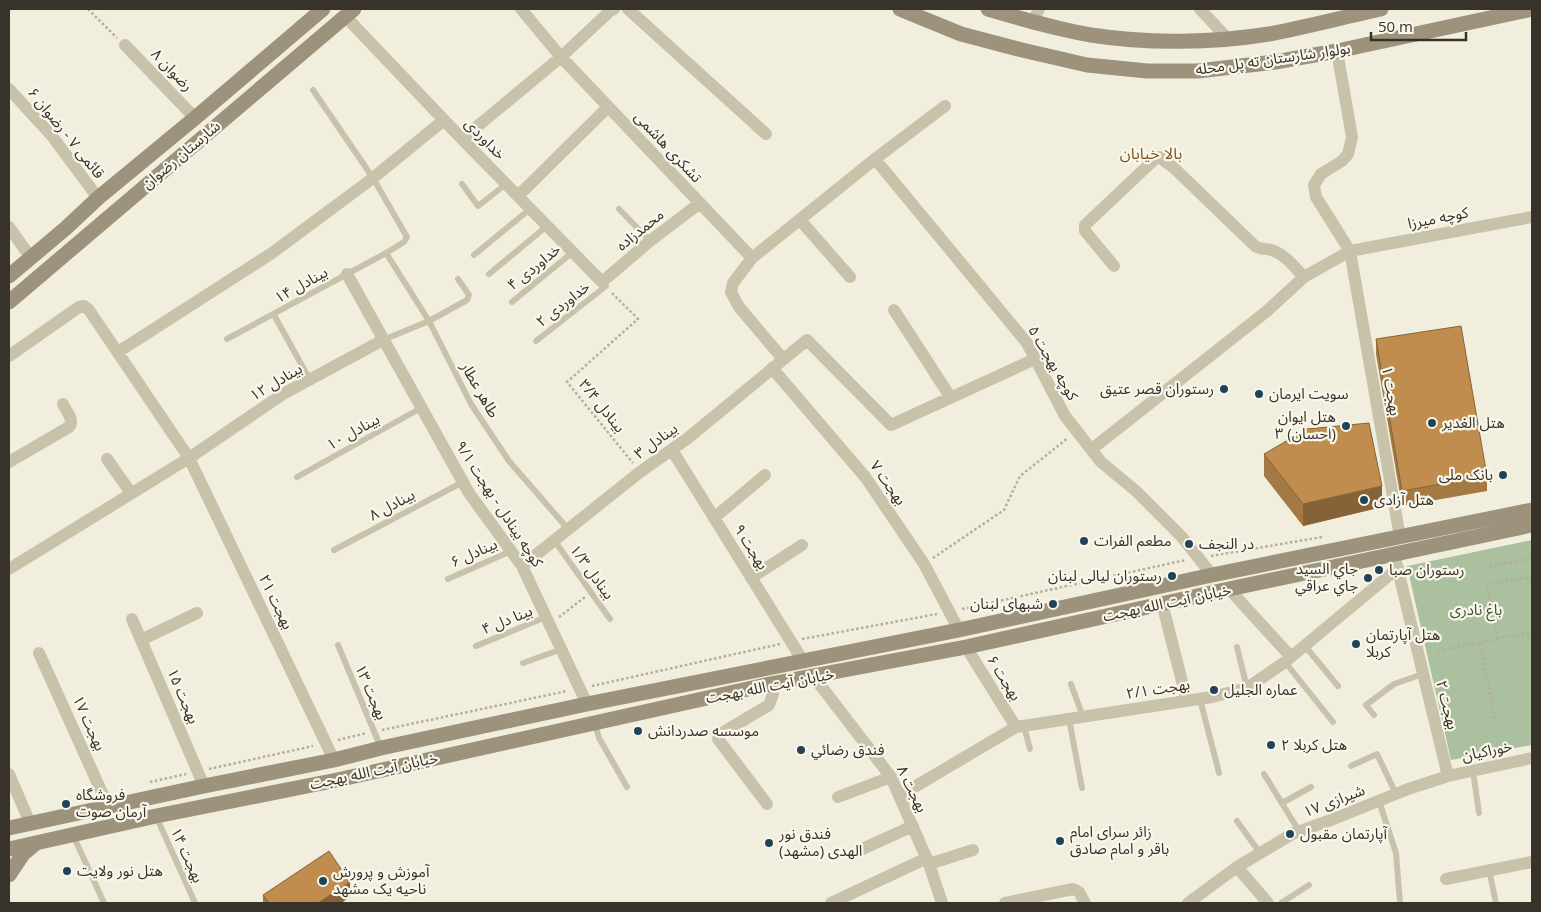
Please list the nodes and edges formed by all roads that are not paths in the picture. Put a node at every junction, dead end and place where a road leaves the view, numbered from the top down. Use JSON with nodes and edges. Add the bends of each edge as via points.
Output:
{"nodes":[{"id":1,"x":323,"y":9,"type":"edge"},
{"id":2,"x":521,"y":9,"type":"edge"},
{"id":3,"x":614,"y":9,"type":"edge"},
{"id":4,"x":628,"y":9,"type":"edge"},
{"id":5,"x":900,"y":9,"type":"edge"},
{"id":6,"x":988,"y":9,"type":"edge"},
{"id":7,"x":1200,"y":9,"type":"edge"},
{"id":8,"x":1381,"y":9,"type":"edge"},
{"id":9,"x":1532,"y":9,"type":"edge"},
{"id":10,"x":350,"y":13,"type":"edge"},
{"id":11,"x":1036,"y":15,"type":"edge"},
{"id":12,"x":1227,"y":38,"type":"junction"},
{"id":13,"x":125,"y":45,"type":"road end"},
{"id":14,"x":1336,"y":51,"type":"junction"},
{"id":15,"x":561,"y":57,"type":"junction"},
{"id":16,"x":9,"y":89,"type":"edge"},
{"id":17,"x":313,"y":90,"type":"dead end"},
{"id":18,"x":946,"y":106,"type":"dead end"},
{"id":19,"x":608,"y":107,"type":"junction"},
{"id":20,"x":195,"y":118,"type":"junction"},
{"id":21,"x":444,"y":120,"type":"junction"},
{"id":22,"x":766,"y":134,"type":"dead end"},
{"id":23,"x":462,"y":139,"type":"junction"},
{"id":24,"x":875,"y":159,"type":"junction"},
{"id":25,"x":373,"y":178,"type":"junction"},
{"id":26,"x":462,"y":184,"type":"dead end"},
{"id":27,"x":506,"y":184,"type":"junction"},
{"id":28,"x":518,"y":196,"type":"junction"},
{"id":29,"x":98,"y":198,"type":"junction"},
{"id":30,"x":700,"y":204,"type":"junction"},
{"id":31,"x":530,"y":209,"type":"junction"},
{"id":32,"x":619,"y":209,"type":"dead end"},
{"id":33,"x":1532,"y":217,"type":"edge"},
{"id":34,"x":800,"y":220,"type":"junction"},
{"id":35,"x":547,"y":226,"type":"junction"},
{"id":36,"x":9,"y":227,"type":"edge"},
{"id":37,"x":650,"y":241,"type":"junction"},
{"id":38,"x":1350,"y":251,"type":"junction"},
{"id":39,"x":573,"y":252,"type":"junction"},
{"id":40,"x":386,"y":253,"type":"junction"},
{"id":41,"x":474,"y":255,"type":"dead end"},
{"id":42,"x":31,"y":258,"type":"junction"},
{"id":43,"x":752,"y":258,"type":"junction"},
{"id":44,"x":1114,"y":266,"type":"dead end"},
{"id":45,"x":347,"y":274,"type":"junction"},
{"id":46,"x":489,"y":274,"type":"dead end"},
{"id":47,"x":9,"y":276,"type":"edge"},
{"id":48,"x":850,"y":277,"type":"dead end"},
{"id":49,"x":1304,"y":277,"type":"junction"},
{"id":50,"x":458,"y":279,"type":"dead end"},
{"id":51,"x":604,"y":284,"type":"junction"},
{"id":52,"x":9,"y":302,"type":"edge"},
{"id":53,"x":512,"y":302,"type":"dead end"},
{"id":54,"x":894,"y":310,"type":"dead end"},
{"id":55,"x":274,"y":315,"type":"junction"},
{"id":56,"x":429,"y":321,"type":"junction"},
{"id":57,"x":227,"y":339,"type":"dead end"},
{"id":58,"x":383,"y":340,"type":"junction"},
{"id":59,"x":536,"y":341,"type":"dead end"},
{"id":60,"x":118,"y":352,"type":"junction"},
{"id":61,"x":9,"y":356,"type":"edge"},
{"id":62,"x":782,"y":359,"type":"junction"},
{"id":63,"x":1035,"y":359,"type":"junction"},
{"id":64,"x":772,"y":368,"type":"junction"},
{"id":65,"x":310,"y":380,"type":"junction"},
{"id":66,"x":952,"y":398,"type":"junction"},
{"id":67,"x":62,"y":404,"type":"dead end"},
{"id":68,"x":422,"y":408,"type":"junction"},
{"id":69,"x":1092,"y":449,"type":"junction"},
{"id":70,"x":672,"y":450,"type":"junction"},
{"id":71,"x":189,"y":458,"type":"junction"},
{"id":72,"x":107,"y":459,"type":"dead end"},
{"id":73,"x":9,"y":462,"type":"edge"},
{"id":74,"x":765,"y":476,"type":"dead end"},
{"id":75,"x":297,"y":477,"type":"dead end"},
{"id":76,"x":463,"y":482,"type":"junction"},
{"id":77,"x":131,"y":493,"type":"junction"},
{"id":78,"x":1532,"y":510,"type":"edge"},
{"id":79,"x":714,"y":518,"type":"junction"},
{"id":80,"x":1532,"y":525,"type":"edge"},
{"id":81,"x":568,"y":529,"type":"junction"},
{"id":82,"x":1400,"y":537,"type":"junction"},
{"id":83,"x":554,"y":540,"type":"junction"},
{"id":84,"x":802,"y":545,"type":"dead end"},
{"id":85,"x":334,"y":550,"type":"dead end"},
{"id":86,"x":511,"y":551,"type":"junction"},
{"id":87,"x":1396,"y":561,"type":"junction"},
{"id":88,"x":522,"y":566,"type":"junction"},
{"id":89,"x":9,"y":569,"type":"edge"},
{"id":90,"x":1212,"y":575,"type":"junction"},
{"id":91,"x":751,"y":578,"type":"junction"},
{"id":92,"x":448,"y":579,"type":"dead end"},
{"id":93,"x":1229,"y":589,"type":"junction"},
{"id":94,"x":1162,"y":604,"type":"junction"},
{"id":95,"x":197,"y":613,"type":"dead end"},
{"id":96,"x":132,"y":619,"type":"dead end"},
{"id":97,"x":610,"y":619,"type":"dead end"},
{"id":98,"x":548,"y":620,"type":"junction"},
{"id":99,"x":959,"y":630,"type":"junction"},
{"id":100,"x":141,"y":640,"type":"junction"},
{"id":101,"x":338,"y":645,"type":"dead end"},
{"id":102,"x":476,"y":646,"type":"dead end"},
{"id":103,"x":966,"y":646,"type":"junction"},
{"id":104,"x":1305,"y":646,"type":"junction"},
{"id":105,"x":1237,"y":647,"type":"dead end"},
{"id":106,"x":562,"y":649,"type":"junction"},
{"id":107,"x":39,"y":653,"type":"dead end"},
{"id":108,"x":803,"y":660,"type":"junction"},
{"id":109,"x":1288,"y":660,"type":"junction"},
{"id":110,"x":523,"y":663,"type":"dead end"},
{"id":111,"x":1423,"y":674,"type":"junction"},
{"id":112,"x":814,"y":677,"type":"junction"},
{"id":113,"x":770,"y":684,"type":"junction"},
{"id":114,"x":1071,"y":684,"type":"dead end"},
{"id":115,"x":1338,"y":686,"type":"dead end"},
{"id":116,"x":1247,"y":688,"type":"junction"},
{"id":117,"x":1200,"y":699,"type":"junction"},
{"id":118,"x":1187,"y":701,"type":"junction"},
{"id":119,"x":587,"y":704,"type":"junction"},
{"id":120,"x":1374,"y":715,"type":"dead end"},
{"id":121,"x":1082,"y":717,"type":"junction"},
{"id":122,"x":1069,"y":719,"type":"junction"},
{"id":123,"x":594,"y":722,"type":"junction"},
{"id":124,"x":1333,"y":722,"type":"dead end"},
{"id":125,"x":1020,"y":726,"type":"junction"},
{"id":126,"x":381,"y":748,"type":"junction"},
{"id":127,"x":1030,"y":749,"type":"dead end"},
{"id":128,"x":1532,"y":758,"type":"edge"},
{"id":129,"x":334,"y":760,"type":"junction"},
{"id":130,"x":1351,"y":766,"type":"dead end"},
{"id":131,"x":1472,"y":771,"type":"junction"},
{"id":132,"x":1219,"y":773,"type":"dead end"},
{"id":133,"x":9,"y":774,"type":"edge"},
{"id":134,"x":1264,"y":774,"type":"dead end"},
{"id":135,"x":1448,"y":776,"type":"junction"},
{"id":136,"x":891,"y":777,"type":"junction"},
{"id":137,"x":204,"y":786,"type":"junction"},
{"id":138,"x":627,"y":787,"type":"dead end"},
{"id":139,"x":1311,"y":787,"type":"dead end"},
{"id":140,"x":1082,"y":788,"type":"dead end"},
{"id":141,"x":1396,"y":794,"type":"junction"},
{"id":142,"x":899,"y":796,"type":"junction"},
{"id":143,"x":838,"y":798,"type":"dead end"},
{"id":144,"x":1379,"y":801,"type":"junction"},
{"id":145,"x":1282,"y":803,"type":"junction"},
{"id":146,"x":767,"y":804,"type":"dead end"},
{"id":147,"x":108,"y":806,"type":"junction"},
{"id":148,"x":1479,"y":814,"type":"dead end"},
{"id":149,"x":156,"y":816,"type":"junction"},
{"id":150,"x":1237,"y":820,"type":"dead end"},
{"id":151,"x":16,"y":824,"type":"edge"},
{"id":152,"x":913,"y":826,"type":"junction"},
{"id":153,"x":1299,"y":831,"type":"junction"},
{"id":154,"x":73,"y":835,"type":"junction"},
{"id":155,"x":35,"y":844,"type":"junction"},
{"id":156,"x":9,"y":849,"type":"edge"},
{"id":157,"x":860,"y":850,"type":"dead end"},
{"id":158,"x":973,"y":850,"type":"dead end"},
{"id":159,"x":1260,"y":853,"type":"junction"},
{"id":160,"x":928,"y":861,"type":"junction"},
{"id":161,"x":1532,"y":862,"type":"edge"},
{"id":162,"x":1236,"y":867,"type":"junction"},
{"id":163,"x":1490,"y":870,"type":"junction"},
{"id":164,"x":9,"y":875,"type":"edge"},
{"id":165,"x":1446,"y":879,"type":"dead end"},
{"id":166,"x":1308,"y":885,"type":"dead end"},
{"id":167,"x":104,"y":903,"type":"edge"},
{"id":168,"x":195,"y":903,"type":"edge"},
{"id":169,"x":831,"y":903,"type":"edge"},
{"id":170,"x":942,"y":903,"type":"edge"},
{"id":171,"x":1005,"y":903,"type":"edge"},
{"id":172,"x":1085,"y":903,"type":"edge"},
{"id":173,"x":1188,"y":903,"type":"edge"},
{"id":174,"x":1268,"y":903,"type":"edge"},
{"id":175,"x":1281,"y":903,"type":"edge"},
{"id":176,"x":1400,"y":903,"type":"edge"},
{"id":177,"x":1496,"y":903,"type":"edge"}],
"edges":[{"from":1,"to":20,"type":"main road","name":"شارستان رضوان"},
{"from":2,"to":15,"type":"street","name":"تشکری هاشمی"},
{"from":3,"to":15,"type":"street"},
{"from":4,"to":22,"type":"street"},
{"from":5,"to":14,"type":"main road","name":"بولوار شارستان ته پل محله","via":[[961,34],[1022,50],[1087,65],[1147,71],[1198,71]]},
{"from":6,"to":11,"type":"main road","name":"بولوار شارستان ته پل محله"},
{"from":7,"to":12,"type":"street"},
{"from":8,"to":12,"type":"main road","name":"بولوار شارستان ته پل محله","via":[[1268,34]]},
{"from":9,"to":14,"type":"main road","name":"بولوار شارستان ته پل محله"},
{"from":10,"to":21,"type":"street","name":"خداوردی"},
{"from":10,"to":52,"type":"main road","name":"شارستان رضوان"},
{"from":11,"to":12,"type":"main road","name":"بولوار شارستان ته پل محله","via":[[1091,35],[1147,40]]},
{"from":13,"to":20,"type":"street","name":"رضوان ۸"},
{"from":14,"to":38,"type":"street","via":[[1352,137],[1348,154],[1321,174],[1314,185],[1316,196]]},
{"from":15,"to":19,"type":"street","name":"تشکری هاشمی"},
{"from":15,"to":23,"type":"street"},
{"from":16,"to":29,"type":"street","name":"قائمی ۷ - رضوان ۶","via":[[52,136]]},
{"from":17,"to":25,"type":"lane"},
{"from":18,"to":24,"type":"street"},
{"from":19,"to":28,"type":"street"},
{"from":19,"to":30,"type":"street","name":"تشکری هاشمی"},
{"from":20,"to":29,"type":"main road","name":"شارستان رضوان"},
{"from":21,"to":23,"type":"street","name":"خداوردی"},
{"from":21,"to":25,"type":"street"},
{"from":23,"to":27,"type":"street","name":"خداوردی"},
{"from":24,"to":34,"type":"street"},
{"from":24,"to":63,"type":"street","name":"کوچه بهجت ۵","via":[[1027,343]]},
{"from":25,"to":40,"type":"lane","name":"بینادل ۱۴","via":[[408,238]]},
{"from":25,"to":60,"type":"street","via":[[272,252]]},
{"from":26,"to":27,"type":"lane","via":[[478,206]]},
{"from":27,"to":28,"type":"street","name":"خداوردی"},
{"from":28,"to":31,"type":"street","name":"خداوردی"},
{"from":29,"to":42,"type":"main road","name":"شارستان رضوان"},
{"from":30,"to":37,"type":"street","name":"محمدزاده"},
{"from":30,"to":43,"type":"street","name":"تشکری هاشمی"},
{"from":31,"to":35,"type":"street","name":"خداوردی"},
{"from":31,"to":41,"type":"lane"},
{"from":32,"to":37,"type":"lane"},
{"from":33,"to":38,"type":"street","name":"کوچه میرزا"},
{"from":34,"to":43,"type":"street"},
{"from":34,"to":48,"type":"street"},
{"from":35,"to":39,"type":"street","name":"خداوردی"},
{"from":35,"to":46,"type":"lane"},
{"from":36,"to":42,"type":"street"},
{"from":37,"to":51,"type":"street","name":"محمدزاده"},
{"from":38,"to":49,"type":"street","name":"کوچه میرزا"},
{"from":38,"to":82,"type":"street","name":"بهجت ۱"},
{"from":39,"to":51,"type":"street","name":"خداوردی"},
{"from":39,"to":53,"type":"lane","name":"خداوردی ۴"},
{"from":40,"to":45,"type":"lane","name":"بینادل ۱۴"},
{"from":40,"to":56,"type":"lane","name":"طاهر عطار"},
{"from":42,"to":47,"type":"main road","name":"شارستان رضوان"},
{"from":43,"to":62,"type":"street","via":[[730,292]]},
{"from":44,"to":49,"type":"street","via":[[1085,231],[1085,225],[1159,157],[1255,246],[1281,255]]},
{"from":45,"to":55,"type":"lane","name":"بینادل ۱۴"},
{"from":45,"to":58,"type":"street","name":"کوچه بینادل - بهجت ۹/۱"},
{"from":49,"to":69,"type":"street","name":"کوچه میرزا","via":[[1267,311]]},
{"from":50,"to":56,"type":"lane","via":[[469,298]]},
{"from":51,"to":59,"type":"lane","name":"خداوردی ۲"},
{"from":54,"to":66,"type":"street"},
{"from":55,"to":57,"type":"lane","name":"بینادل ۱۴"},
{"from":55,"to":65,"type":"lane"},
{"from":56,"to":58,"type":"lane"},
{"from":56,"to":81,"type":"lane","name":"طاهر عطار","via":[[470,404],[510,461]]},
{"from":58,"to":65,"type":"street","name":"بینادل ۱۲"},
{"from":58,"to":68,"type":"street","name":"کوچه بینادل - بهجت ۹/۱"},
{"from":60,"to":61,"type":"street","name":"بهجت ۲۱","via":[[84,306]]},
{"from":60,"to":71,"type":"street","name":"بهجت ۲۱"},
{"from":62,"to":64,"type":"street","name":"بینادل ۳"},
{"from":62,"to":66,"type":"street","name":"بینادل ۳","via":[[807,340],[891,425]]},
{"from":63,"to":66,"type":"street"},
{"from":63,"to":69,"type":"street","name":"کوچه بهجت ۵","via":[[1065,416]]},
{"from":64,"to":70,"type":"street","name":"بینادل ۳"},
{"from":64,"to":99,"type":"street","name":"بهجت ۷","via":[[866,478],[924,564]]},
{"from":65,"to":71,"type":"street","name":"بینادل ۱۲","via":[[283,394]]},
{"from":67,"to":73,"type":"street","via":[[72,424]]},
{"from":68,"to":75,"type":"lane","name":"بینادل ۱۰"},
{"from":68,"to":76,"type":"street","name":"کوچه بینادل - بهجت ۹/۱"},
{"from":69,"to":90,"type":"street","name":"کوچه بهجت ۵","via":[[1101,462],[1181,536]]},
{"from":70,"to":79,"type":"street","name":"بهجت ۹"},
{"from":70,"to":81,"type":"street","name":"بینادل ۳"},
{"from":71,"to":77,"type":"street","name":"بینادل ۱۲"},
{"from":71,"to":129,"type":"street","name":"بهجت ۲۱"},
{"from":72,"to":77,"type":"street"},
{"from":74,"to":79,"type":"street"},
{"from":76,"to":85,"type":"lane","name":"بینادل ۸"},
{"from":76,"to":86,"type":"street","name":"کوچه بینادل - بهجت ۹/۱"},
{"from":77,"to":89,"type":"street","name":"بینادل ۱۲"},
{"from":78,"to":82,"type":"main road","name":"خیابان آیت الله بهجت"},
{"from":79,"to":91,"type":"street","name":"بهجت ۹"},
{"from":80,"to":87,"type":"main road","name":"خیابان آیت الله بهجت"},
{"from":81,"to":83,"type":"street","name":"بینادل ۳"},
{"from":82,"to":90,"type":"main road","name":"خیابان آیت الله بهجت"},
{"from":83,"to":88,"type":"street","name":"بینادل ۳"},
{"from":83,"to":97,"type":"lane","name":"بینادل ۱/۳"},
{"from":84,"to":91,"type":"street"},
{"from":86,"to":88,"type":"street","name":"کوچه بینادل - بهجت ۹/۱"},
{"from":86,"to":92,"type":"lane","name":"بینادل ۶"},
{"from":87,"to":93,"type":"main road","name":"خیابان آیت الله بهجت"},
{"from":87,"to":104,"type":"street","name":"بهجت ۲/۱"},
{"from":87,"to":111,"type":"street","name":"بهجت ۲"},
{"from":88,"to":98,"type":"street","name":"کوچه بینادل - بهجت ۹/۱"},
{"from":90,"to":99,"type":"main road","name":"خیابان آیت الله بهجت"},
{"from":91,"to":108,"type":"street","name":"بهجت ۹"},
{"from":93,"to":94,"type":"main road","name":"خیابان آیت الله بهجت"},
{"from":93,"to":109,"type":"street"},
{"from":94,"to":103,"type":"main road","name":"خیابان آیت الله بهجت"},
{"from":94,"to":118,"type":"street"},
{"from":95,"to":100,"type":"street"},
{"from":96,"to":100,"type":"street","name":"بهجت ۱۵"},
{"from":98,"to":102,"type":"lane","name":"بینا دل ۴"},
{"from":98,"to":106,"type":"street","name":"کوچه بینادل - بهجت ۹/۱"},
{"from":99,"to":108,"type":"main road","name":"خیابان آیت الله بهجت"},
{"from":100,"to":137,"type":"street","name":"بهجت ۱۵"},
{"from":101,"to":126,"type":"lane","name":"بهجت ۱۳"},
{"from":103,"to":112,"type":"main road","name":"خیابان آیت الله بهجت"},
{"from":103,"to":125,"type":"street","name":"بهجت ۶"},
{"from":104,"to":109,"type":"street","name":"بهجت ۲/۱"},
{"from":104,"to":115,"type":"lane"},
{"from":105,"to":116,"type":"lane"},
{"from":106,"to":110,"type":"lane"},
{"from":106,"to":119,"type":"street","name":"کوچه بینادل - بهجت ۹/۱"},
{"from":107,"to":147,"type":"street","name":"بهجت ۱۷"},
{"from":108,"to":119,"type":"main road","name":"خیابان آیت الله بهجت"},
{"from":109,"to":116,"type":"street","name":"بهجت ۲/۱"},
{"from":109,"to":124,"type":"lane"},
{"from":111,"to":120,"type":"lane","via":[[1394,684],[1366,705]]},
{"from":111,"to":135,"type":"street","name":"بهجت ۲"},
{"from":112,"to":113,"type":"main road","name":"خیابان آیت الله بهجت"},
{"from":112,"to":136,"type":"street","name":"بهجت ۸"},
{"from":113,"to":123,"type":"main road","name":"خیابان آیت الله بهجت"},
{"from":113,"to":146,"type":"street","via":[[773,694],[769,705],[719,735],[718,739]]},
{"from":114,"to":121,"type":"lane"},
{"from":116,"to":117,"type":"street","name":"بهجت ۲/۱"},
{"from":117,"to":118,"type":"street","name":"بهجت ۲/۱"},
{"from":117,"to":132,"type":"lane"},
{"from":118,"to":121,"type":"street","name":"بهجت ۲/۱"},
{"from":119,"to":126,"type":"main road","name":"خیابان آیت الله بهجت"},
{"from":121,"to":122,"type":"street","name":"بهجت ۲/۱"},
{"from":122,"to":125,"type":"street","name":"بهجت ۲/۱"},
{"from":122,"to":140,"type":"lane"},
{"from":123,"to":138,"type":"lane","via":[[599,738]]},
{"from":123,"to":149,"type":"main road","name":"خیابان آیت الله بهجت","via":[[337,780]]},
{"from":125,"to":127,"type":"lane"},
{"from":125,"to":142,"type":"street","name":"بهجت ۲/۱"},
{"from":126,"to":129,"type":"main road","name":"خیابان آیت الله بهجت"},
{"from":128,"to":131,"type":"street","name":"خوراکیان"},
{"from":129,"to":137,"type":"main road","name":"خیابان آیت الله بهجت"},
{"from":130,"to":141,"type":"lane","via":[[1377,754]]},
{"from":131,"to":135,"type":"street","name":"خوراکیان"},
{"from":131,"to":148,"type":"lane"},
{"from":133,"to":151,"type":"street"},
{"from":134,"to":145,"type":"lane"},
{"from":135,"to":141,"type":"street","name":"شیرازی ۱۷"},
{"from":136,"to":142,"type":"street","name":"بهجت ۸"},
{"from":136,"to":143,"type":"street"},
{"from":137,"to":147,"type":"main road","name":"خیابان آیت الله بهجت"},
{"from":139,"to":145,"type":"lane"},
{"from":141,"to":144,"type":"street","name":"شیرازی ۱۷"},
{"from":142,"to":152,"type":"street","name":"بهجت ۸"},
{"from":144,"to":153,"type":"street","name":"شیرازی ۱۷"},
{"from":144,"to":176,"type":"lane","via":[[1396,853]]},
{"from":145,"to":153,"type":"lane"},
{"from":147,"to":151,"type":"main road","name":"خیابان آیت الله بهجت"},
{"from":149,"to":154,"type":"main road","name":"خیابان آیت الله بهجت"},
{"from":149,"to":168,"type":"lane","name":"بهجت ۱۴"},
{"from":150,"to":159,"type":"lane"},
{"from":152,"to":157,"type":"street"},
{"from":152,"to":160,"type":"street","name":"بهجت ۸"},
{"from":153,"to":159,"type":"street","name":"شیرازی ۱۷"},
{"from":154,"to":155,"type":"main road","name":"خیابان آیت الله بهجت"},
{"from":154,"to":167,"type":"lane"},
{"from":155,"to":156,"type":"main road","name":"خیابان آیت الله بهجت"},
{"from":155,"to":164,"type":"main road","via":[[23,854]]},
{"from":158,"to":160,"type":"street"},
{"from":159,"to":162,"type":"street","name":"شیرازی ۱۷"},
{"from":160,"to":169,"type":"street"},
{"from":160,"to":170,"type":"street","name":"بهجت ۸"},
{"from":161,"to":163,"type":"street"},
{"from":162,"to":173,"type":"street","name":"شیرازی ۱۷"},
{"from":162,"to":174,"type":"street"},
{"from":163,"to":165,"type":"street"},
{"from":163,"to":177,"type":"lane"},
{"from":166,"to":175,"type":"lane"},
{"from":171,"to":172,"type":"street","via":[[1073,889],[1079,892]]}]}
